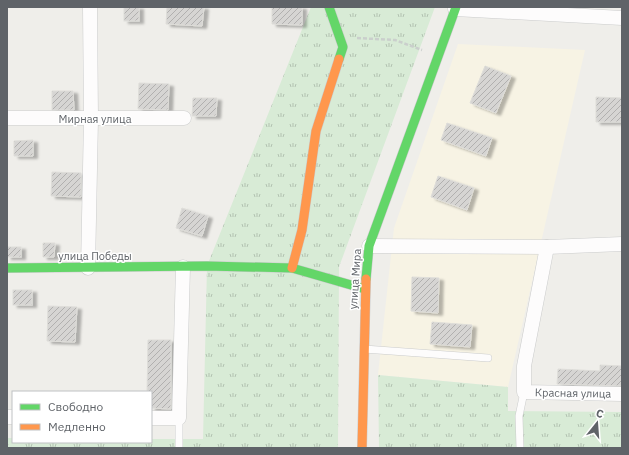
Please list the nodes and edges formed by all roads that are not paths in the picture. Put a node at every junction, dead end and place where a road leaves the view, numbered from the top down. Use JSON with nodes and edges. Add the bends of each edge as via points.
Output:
{"nodes":[{"id":1,"x":90,"y":7,"type":"edge"},
{"id":2,"x":328,"y":7,"type":"edge"},
{"id":3,"x":456,"y":8,"type":"edge"},
{"id":4,"x":622,"y":18,"type":"edge"},
{"id":5,"x":7,"y":118,"type":"edge"},
{"id":6,"x":184,"y":118,"type":"dead end"},
{"id":7,"x":91,"y":119,"type":"junction"},
{"id":8,"x":622,"y":244,"type":"edge"},
{"id":9,"x":369,"y":246,"type":"junction"},
{"id":10,"x":547,"y":247,"type":"junction"},
{"id":11,"x":183,"y":267,"type":"junction"},
{"id":12,"x":7,"y":268,"type":"edge"},
{"id":13,"x":88,"y":268,"type":"junction"},
{"id":14,"x":292,"y":268,"type":"junction"},
{"id":15,"x":365,"y":288,"type":"junction"},
{"id":16,"x":364,"y":349,"type":"junction"},
{"id":17,"x":488,"y":358,"type":"dead end"},
{"id":18,"x":524,"y":392,"type":"junction"},
{"id":19,"x":622,"y":394,"type":"edge"},
{"id":20,"x":152,"y":418,"type":"edge"},
{"id":21,"x":179,"y":418,"type":"junction"},
{"id":22,"x":179,"y":448,"type":"edge"},
{"id":23,"x":362,"y":448,"type":"edge"},
{"id":24,"x":520,"y":448,"type":"edge"}],
"edges":[{"from":1,"to":7,"type":"street"},
{"from":2,"to":14,"type":"street","via":[[343,47],[316,131],[302,230]]},
{"from":3,"to":4,"type":"street"},
{"from":3,"to":9,"type":"street","name":"улица Мира"},
{"from":5,"to":7,"type":"street","name":"Мирная улица"},
{"from":6,"to":7,"type":"street","name":"Мирная улица"},
{"from":7,"to":13,"type":"street"},
{"from":8,"to":10,"type":"street"},
{"from":9,"to":10,"type":"street"},
{"from":9,"to":15,"type":"street","name":"улица Мира"},
{"from":10,"to":18,"type":"street","via":[[524,366]]},
{"from":11,"to":13,"type":"street","name":"улица Победы"},
{"from":11,"to":14,"type":"street","name":"улица Победы"},
{"from":11,"to":21,"type":"street"},
{"from":12,"to":13,"type":"street","name":"улица Победы"},
{"from":14,"to":15,"type":"street","name":"улица Победы"},
{"from":15,"to":16,"type":"street","name":"улица Мира"},
{"from":16,"to":17,"type":"lane"},
{"from":16,"to":23,"type":"street","name":"улица Мира"},
{"from":18,"to":19,"type":"street","name":"Красная улица"},
{"from":18,"to":24,"type":"lane","via":[[519,416]]},
{"from":20,"to":21,"type":"street"},
{"from":21,"to":22,"type":"lane"}]}
